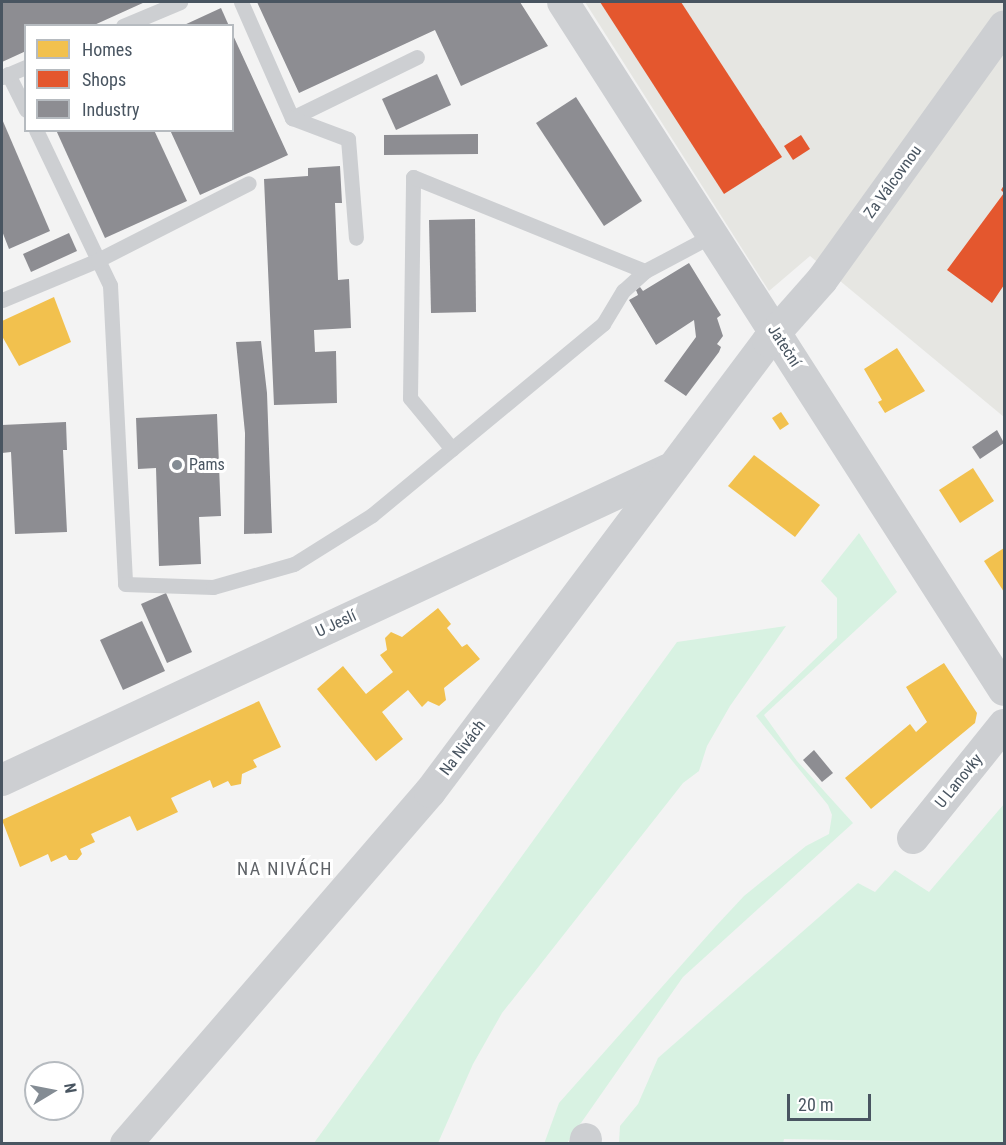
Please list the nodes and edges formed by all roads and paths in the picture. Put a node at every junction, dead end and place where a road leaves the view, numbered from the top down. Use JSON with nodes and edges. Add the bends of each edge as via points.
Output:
{"nodes":[{"id":1,"x":180,"y":2,"type":"edge"},
{"id":2,"x":241,"y":2,"type":"edge"},
{"id":3,"x":563,"y":2,"type":"edge"},
{"id":4,"x":128,"y":24,"type":"edge"},
{"id":5,"x":1005,"y":27,"type":"edge"},
{"id":6,"x":417,"y":57,"type":"dead end"},
{"id":7,"x":24,"y":68,"type":"edge"},
{"id":8,"x":5,"y":75,"type":"edge"},
{"id":9,"x":24,"y":107,"type":"edge"},
{"id":10,"x":291,"y":118,"type":"junction"},
{"id":11,"x":37,"y":132,"type":"edge"},
{"id":12,"x":249,"y":183,"type":"dead end"},
{"id":13,"x":713,"y":235,"type":"junction"},
{"id":14,"x":356,"y":238,"type":"dead end"},
{"id":15,"x":98,"y":260,"type":"junction"},
{"id":16,"x":645,"y":272,"type":"junction"},
{"id":17,"x":2,"y":300,"type":"edge"},
{"id":18,"x":775,"y":332,"type":"junction"},
{"id":19,"x":452,"y":449,"type":"junction"},
{"id":20,"x":670,"y":468,"type":"junction"},
{"id":21,"x":1005,"y":690,"type":"edge"},
{"id":22,"x":1005,"y":725,"type":"edge"},
{"id":23,"x":2,"y":780,"type":"edge"},
{"id":24,"x":914,"y":838,"type":"dead end"},
{"id":25,"x":126,"y":1143,"type":"edge"}],
"edges":[{"from":1,"to":4,"type":"lane"},
{"from":2,"to":10,"type":"lane"},
{"from":3,"to":13,"type":"street","name":"Jateční"},
{"from":5,"to":18,"type":"street","name":"Za Válcovnou","via":[[822,280]]},
{"from":6,"to":10,"type":"lane"},
{"from":7,"to":8,"type":"lane"},
{"from":8,"to":9,"type":"lane"},
{"from":10,"to":14,"type":"lane","via":[[348,139]]},
{"from":11,"to":15,"type":"lane"},
{"from":12,"to":15,"type":"lane"},
{"from":13,"to":16,"type":"lane"},
{"from":13,"to":18,"type":"street","name":"Jateční"},
{"from":15,"to":17,"type":"lane"},
{"from":15,"to":19,"type":"lane","via":[[110,285],[125,584],[213,587],[294,564],[372,515]]},
{"from":16,"to":19,"type":"lane","via":[[623,291],[603,324]]},
{"from":16,"to":19,"type":"lane","via":[[413,177],[410,399]]},
{"from":18,"to":20,"type":"street","name":"Na Nivách"},
{"from":18,"to":21,"type":"street","name":"Jateční"},
{"from":20,"to":23,"type":"street","name":"U Jeslí"},
{"from":20,"to":25,"type":"street","name":"Na Nivách","via":[[430,792]]},
{"from":22,"to":24,"type":"street","name":"U Lanovky"}]}
